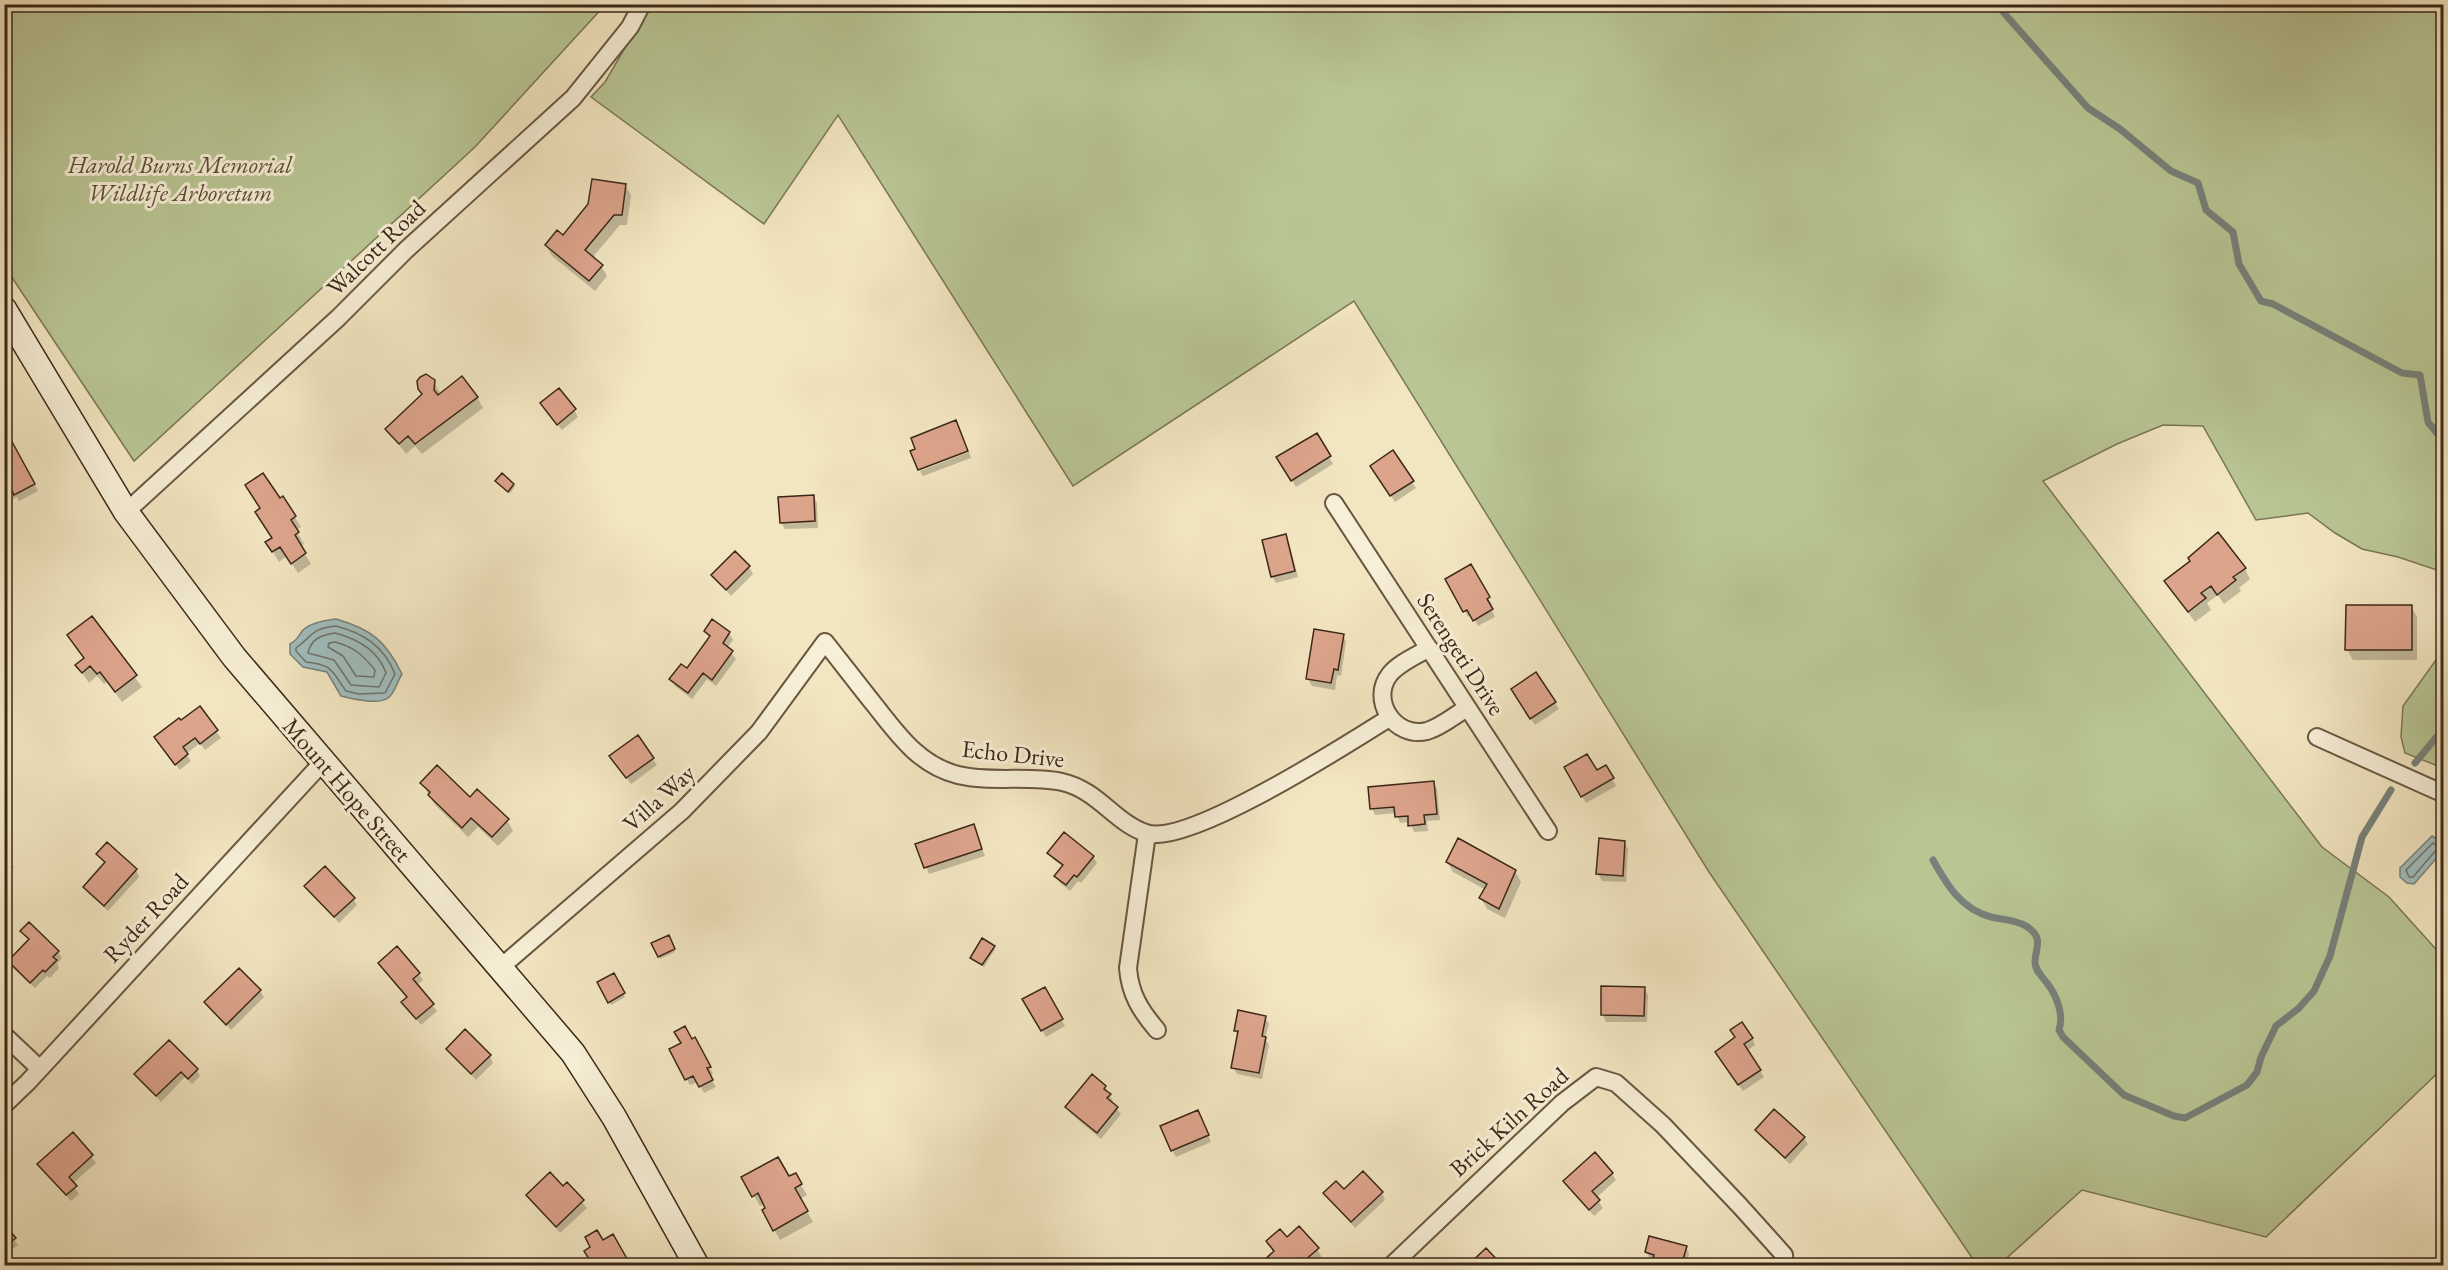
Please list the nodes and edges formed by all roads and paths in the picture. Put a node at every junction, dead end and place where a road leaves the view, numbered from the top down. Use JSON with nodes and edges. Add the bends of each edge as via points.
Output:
{"nodes":[{"id":1,"x":642,"y":4,"type":"edge"},
{"id":2,"x":4,"y":309,"type":"edge"},
{"id":3,"x":1334,"y":503,"type":"dead end"},
{"id":4,"x":126,"y":512,"type":"junction"},
{"id":5,"x":825,"y":642,"type":"joint"},
{"id":6,"x":1429,"y":648,"type":"junction"},
{"id":7,"x":1467,"y":708,"type":"junction"},
{"id":8,"x":1389,"y":718,"type":"junction"},
{"id":9,"x":2317,"y":737,"type":"dead end"},
{"id":10,"x":322,"y":763,"type":"junction"},
{"id":11,"x":2444,"y":794,"type":"edge"},
{"id":12,"x":1548,"y":831,"type":"dead end"},
{"id":13,"x":1147,"y":834,"type":"junction"},
{"id":14,"x":501,"y":967,"type":"junction"},
{"id":15,"x":1157,"y":1030,"type":"dead end"},
{"id":16,"x":4,"y":1035,"type":"edge"},
{"id":17,"x":40,"y":1069,"type":"junction"},
{"id":18,"x":4,"y":1105,"type":"edge"},
{"id":19,"x":1785,"y":1264,"type":"edge"},
{"id":20,"x":697,"y":1266,"type":"edge"},
{"id":21,"x":1391,"y":1266,"type":"edge"}],
"edges":[{"from":1,"to":4,"type":"street","name":"Walcott Road","via":[[630,27],[573,98]]},
{"from":2,"to":4,"type":"street","name":"Mount Hope Street"},
{"from":3,"to":6,"type":"street","name":"Serengeti Drive"},
{"from":4,"to":10,"type":"street","name":"Mount Hope Street","via":[[234,657]]},
{"from":5,"to":13,"type":"street","name":"Echo Drive","via":[[903,740],[938,768],[959,775],[1072,784]]},
{"from":5,"to":14,"type":"street","name":"Villa Way","via":[[759,732],[715,780]]},
{"from":6,"to":7,"type":"street","name":"Serengeti Drive"},
{"from":6,"to":8,"type":"street","via":[[1390,674],[1383,686],[1382,700]]},
{"from":7,"to":8,"type":"street","via":[[1430,730],[1418,732],[1406,730]]},
{"from":7,"to":12,"type":"street","name":"Serengeti Drive"},
{"from":8,"to":13,"type":"street","via":[[1262,794],[1180,831]]},
{"from":9,"to":11,"type":"street"},
{"from":10,"to":14,"type":"street","name":"Mount Hope Street"},
{"from":10,"to":17,"type":"street","name":"Ryder Road"},
{"from":13,"to":15,"type":"street","via":[[1128,968],[1134,999]]},
{"from":14,"to":20,"type":"street","name":"Mount Hope Street","via":[[595,1085]]},
{"from":16,"to":17,"type":"street"},
{"from":17,"to":18,"type":"street","name":"Ryder Road"},
{"from":19,"to":21,"type":"street","name":"Brick Kiln Road","via":[[1784,1255],[1663,1125],[1616,1083],[1596,1077],[1562,1103]]}]}
